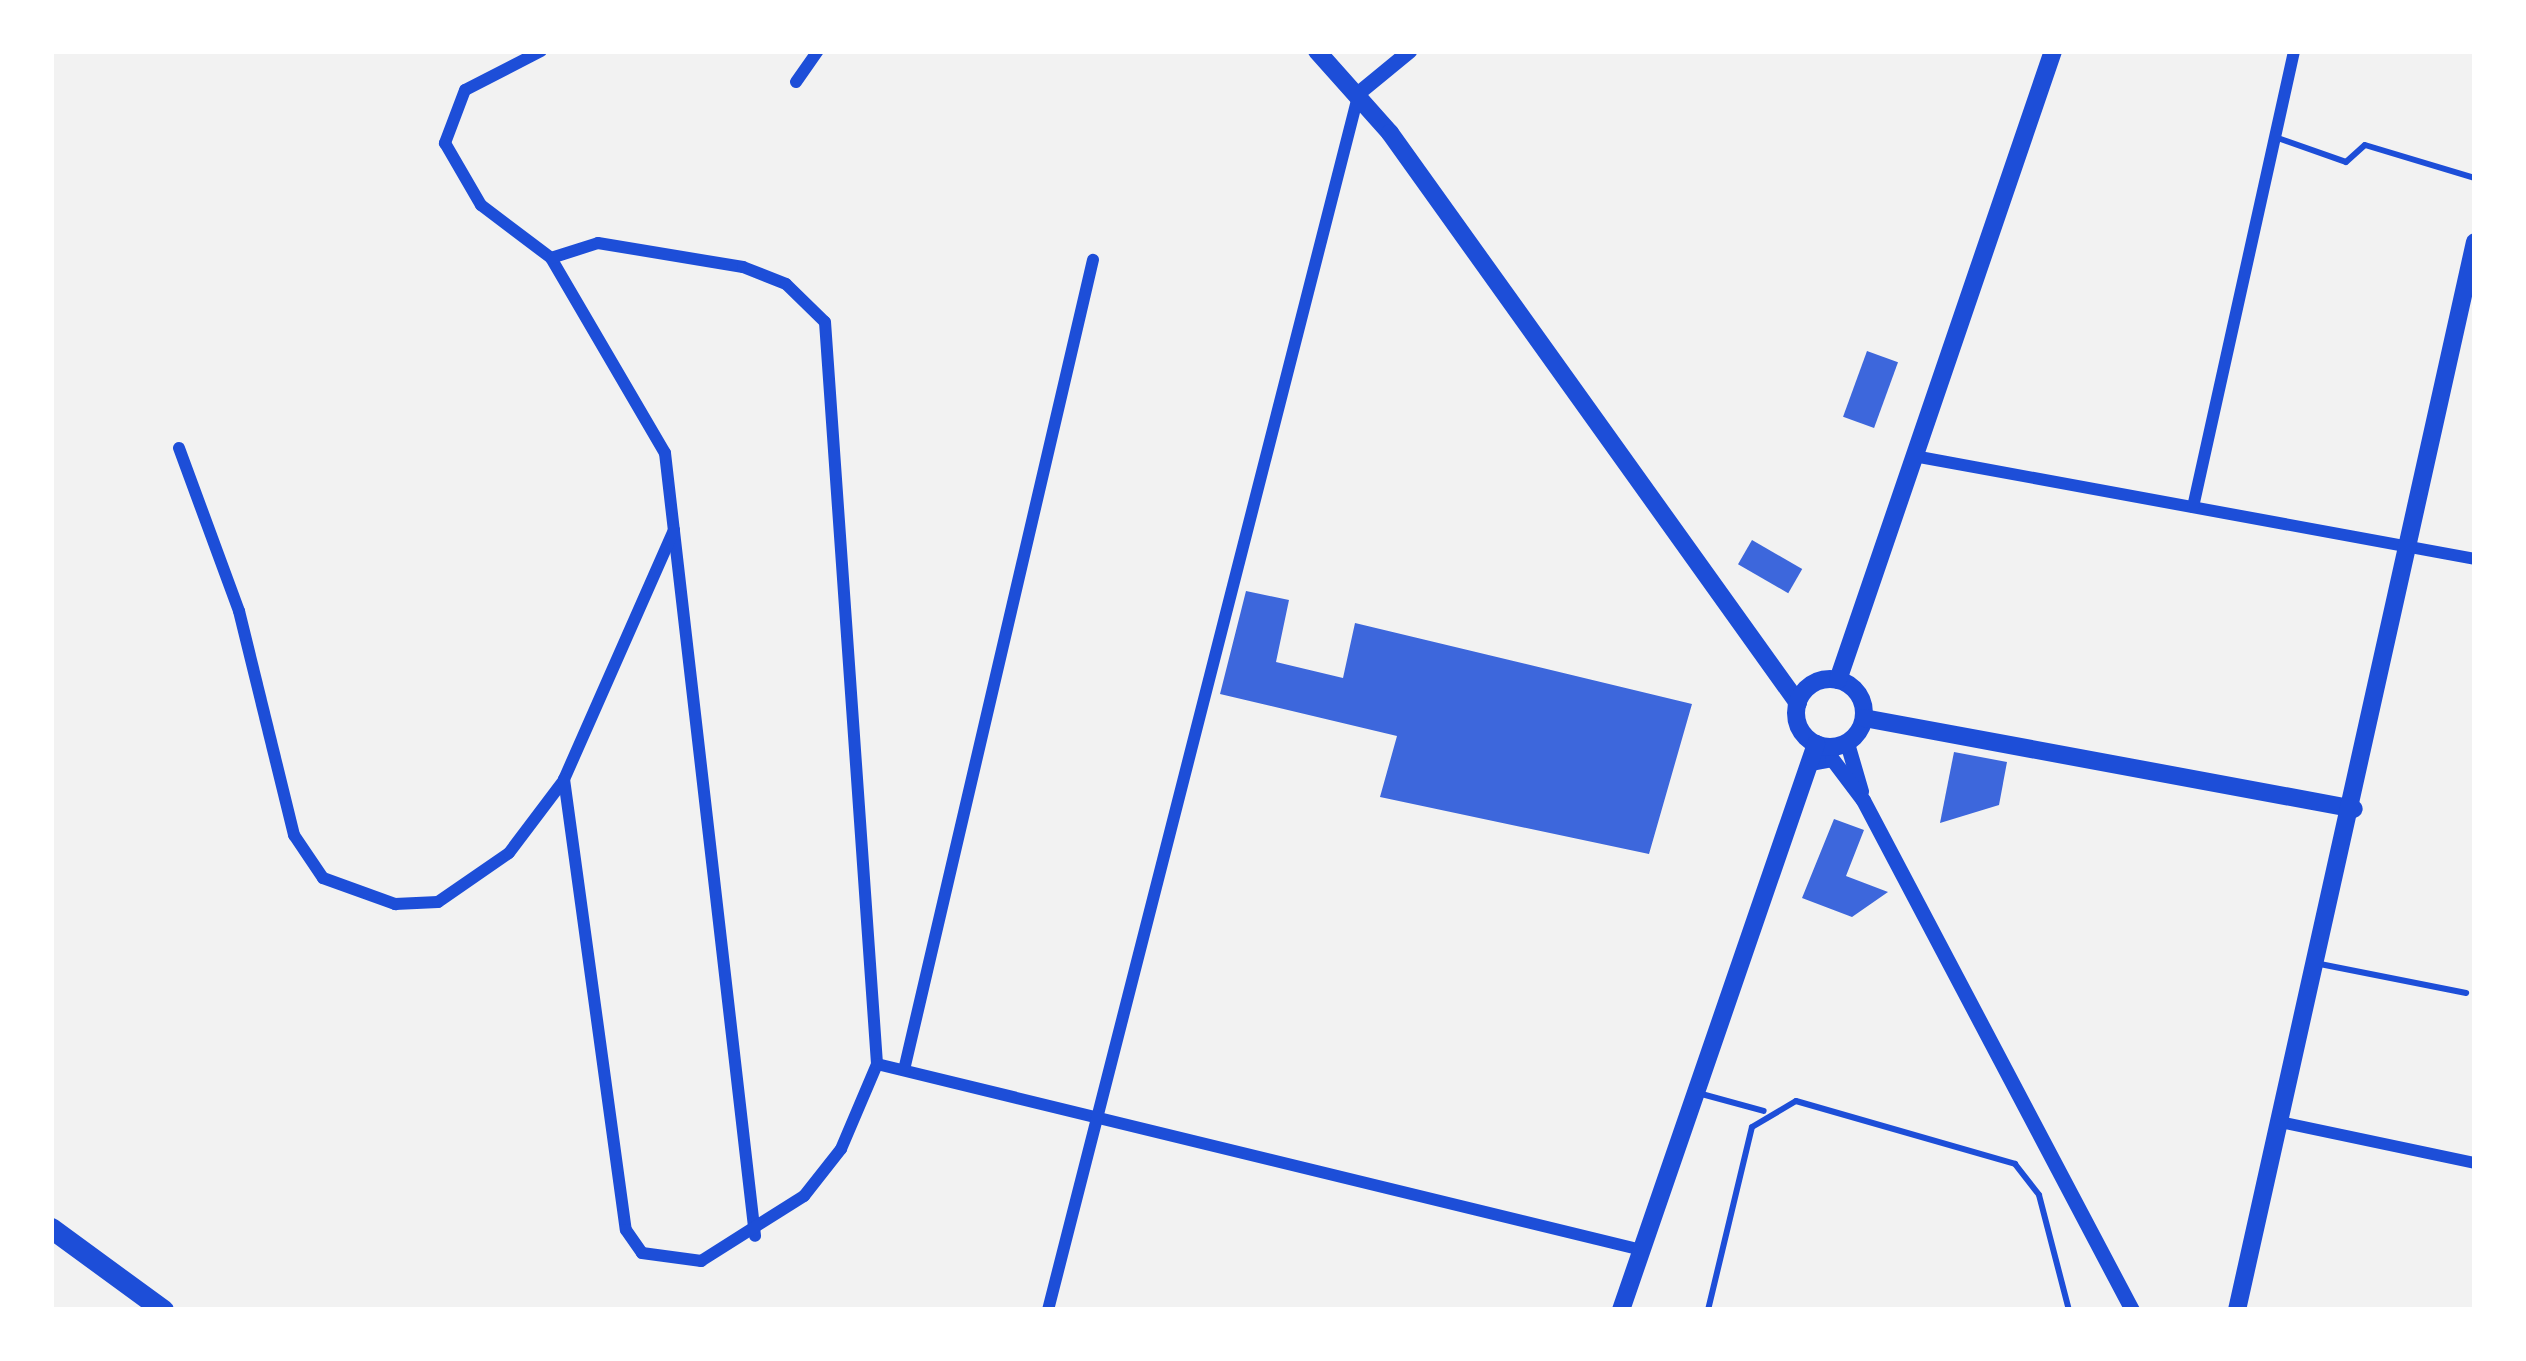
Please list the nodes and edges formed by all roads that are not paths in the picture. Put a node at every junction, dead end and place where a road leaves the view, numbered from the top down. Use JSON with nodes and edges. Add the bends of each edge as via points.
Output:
{"nodes":[{"id":1,"x":541,"y":51,"type":"edge"},
{"id":2,"x":818,"y":51,"type":"edge"},
{"id":3,"x":1317,"y":51,"type":"edge"},
{"id":4,"x":1409,"y":51,"type":"edge"},
{"id":5,"x":2053,"y":51,"type":"edge"},
{"id":6,"x":2294,"y":51,"type":"edge"},
{"id":7,"x":796,"y":82,"type":"dead end"},
{"id":8,"x":1359,"y":92,"type":"junction"},
{"id":9,"x":2275,"y":137,"type":"junction"},
{"id":10,"x":2475,"y":178,"type":"edge"},
{"id":11,"x":2475,"y":242,"type":"edge"},
{"id":12,"x":551,"y":258,"type":"junction"},
{"id":13,"x":1093,"y":260,"type":"dead end"},
{"id":14,"x":178,"y":448,"type":"dead end"},
{"id":15,"x":1914,"y":456,"type":"junction"},
{"id":16,"x":2193,"y":507,"type":"junction"},
{"id":17,"x":675,"y":529,"type":"junction"},
{"id":18,"x":2408,"y":547,"type":"junction"},
{"id":19,"x":2475,"y":559,"type":"edge"},
{"id":20,"x":1838,"y":680,"type":"junction"},
{"id":21,"x":1798,"y":703,"type":"junction"},
{"id":22,"x":1864,"y":718,"type":"junction"},
{"id":23,"x":1847,"y":742,"type":"junction"},
{"id":24,"x":1813,"y":753,"type":"junction"},
{"id":25,"x":564,"y":779,"type":"junction"},
{"id":26,"x":1863,"y":800,"type":"junction"},
{"id":27,"x":2354,"y":809,"type":"junction"},
{"id":28,"x":2320,"y":964,"type":"junction"},
{"id":29,"x":2466,"y":994,"type":"dead end"},
{"id":30,"x":877,"y":1064,"type":"junction"},
{"id":31,"x":904,"y":1070,"type":"junction"},
{"id":32,"x":1697,"y":1092,"type":"junction"},
{"id":33,"x":1764,"y":1111,"type":"junction"},
{"id":34,"x":1098,"y":1112,"type":"junction"},
{"id":35,"x":2285,"y":1123,"type":"junction"},
{"id":36,"x":2475,"y":1163,"type":"edge"},
{"id":37,"x":51,"y":1228,"type":"edge"},
{"id":38,"x":755,"y":1235,"type":"junction"},
{"id":39,"x":1642,"y":1250,"type":"junction"},
{"id":40,"x":164,"y":1310,"type":"edge"},
{"id":41,"x":1048,"y":1310,"type":"edge"},
{"id":42,"x":1622,"y":1310,"type":"edge"},
{"id":43,"x":1708,"y":1310,"type":"edge"},
{"id":44,"x":2069,"y":1310,"type":"edge"},
{"id":45,"x":2132,"y":1310,"type":"edge"},
{"id":46,"x":2237,"y":1310,"type":"edge"}],
"edges":[{"from":1,"to":12,"type":"street","via":[[465,90],[445,143],[481,206]]},
{"from":2,"to":7,"type":"street"},
{"from":3,"to":8,"type":"main road"},
{"from":4,"to":8,"type":"street"},
{"from":5,"to":15,"type":"main road"},
{"from":6,"to":9,"type":"street"},
{"from":8,"to":21,"type":"main road"},
{"from":8,"to":34,"type":"street"},
{"from":9,"to":10,"type":"lane","via":[[2346,162],[2365,145]]},
{"from":9,"to":16,"type":"street"},
{"from":11,"to":18,"type":"main road"},
{"from":12,"to":17,"type":"street","via":[[643,405],[664,453]]},
{"from":12,"to":30,"type":"street","via":[[598,243],[743,267],[786,284],[825,322]]},
{"from":13,"to":31,"type":"street"},
{"from":14,"to":25,"type":"street","via":[[239,611],[294,835],[323,878],[395,904],[438,902],[509,853]]},
{"from":15,"to":16,"type":"street"},
{"from":15,"to":20,"type":"main road"},
{"from":16,"to":18,"type":"street"},
{"from":17,"to":25,"type":"street"},
{"from":17,"to":38,"type":"street"},
{"from":18,"to":19,"type":"street"},
{"from":18,"to":27,"type":"main road"},
{"from":20,"to":21,"type":"main road","via":[[1813,684]]},
{"from":20,"to":22,"type":"main road","via":[[1858,694]]},
{"from":21,"to":24,"type":"main road"},
{"from":22,"to":23,"type":"main road"},
{"from":22,"to":27,"type":"main road"},
{"from":23,"to":24,"type":"main road"},
{"from":23,"to":26,"type":"street"},
{"from":24,"to":26,"type":"street","via":[[1832,759]]},
{"from":24,"to":32,"type":"main road"},
{"from":25,"to":38,"type":"street","via":[[626,1230],[664,1262],[700,1261]]},
{"from":26,"to":45,"type":"street"},
{"from":27,"to":28,"type":"main road"},
{"from":28,"to":29,"type":"lane"},
{"from":28,"to":35,"type":"main road"},
{"from":30,"to":31,"type":"street"},
{"from":30,"to":38,"type":"street","via":[[841,1149]]},
{"from":31,"to":34,"type":"street"},
{"from":32,"to":33,"type":"lane"},
{"from":32,"to":39,"type":"main road"},
{"from":33,"to":43,"type":"lane"},
{"from":33,"to":44,"type":"lane","via":[[1796,1101],[2015,1163],[2039,1195]]},
{"from":34,"to":39,"type":"street"},
{"from":34,"to":41,"type":"street"},
{"from":35,"to":36,"type":"street"},
{"from":35,"to":46,"type":"main road"},
{"from":37,"to":40,"type":"main road"},
{"from":39,"to":42,"type":"main road"}]}
